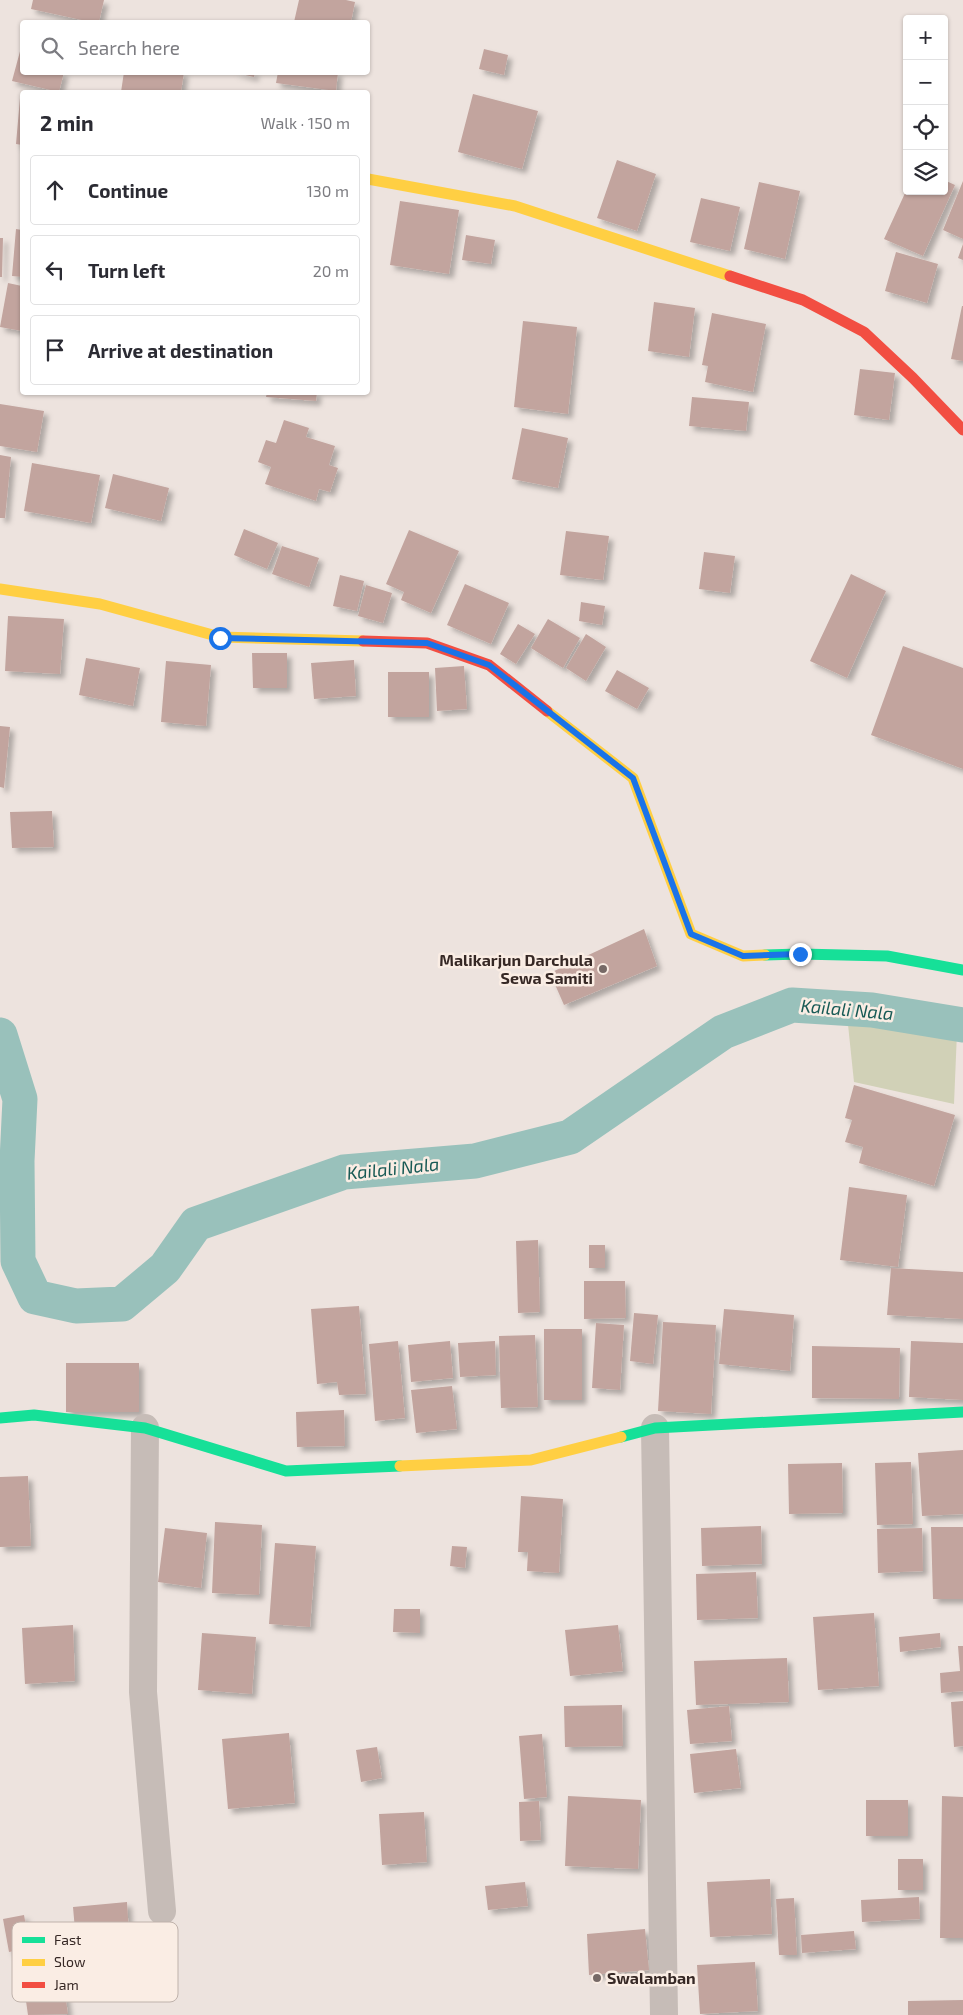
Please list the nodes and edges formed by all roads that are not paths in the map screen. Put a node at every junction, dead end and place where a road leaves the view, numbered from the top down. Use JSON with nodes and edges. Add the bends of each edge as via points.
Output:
{"nodes":[{"id":1,"x":370,"y":179,"type":"edge"},
{"id":2,"x":963,"y":430,"type":"edge"},
{"id":3,"x":0,"y":589,"type":"edge"},
{"id":4,"x":963,"y":970,"type":"edge"},
{"id":5,"x":963,"y":1412,"type":"edge"},
{"id":6,"x":0,"y":1418,"type":"edge"},
{"id":7,"x":145,"y":1428,"type":"junction"},
{"id":8,"x":655,"y":1428,"type":"junction"},
{"id":9,"x":162,"y":1911,"type":"dead end"},
{"id":10,"x":664,"y":2015,"type":"edge"}],
"edges":[{"from":1,"to":2,"type":"street","via":[[515,206],[802,300],[864,332]]},
{"from":3,"to":4,"type":"street","via":[[100,604],[220,638],[427,643],[489,665],[633,778],[691,934],[743,956],[887,956]]},
{"from":5,"to":8,"type":"street"},
{"from":6,"to":7,"type":"street","via":[[34,1415]]},
{"from":7,"to":8,"type":"street","via":[[286,1471],[531,1460]]},
{"from":7,"to":9,"type":"street","via":[[143,1692]]},
{"from":8,"to":10,"type":"street"}]}
